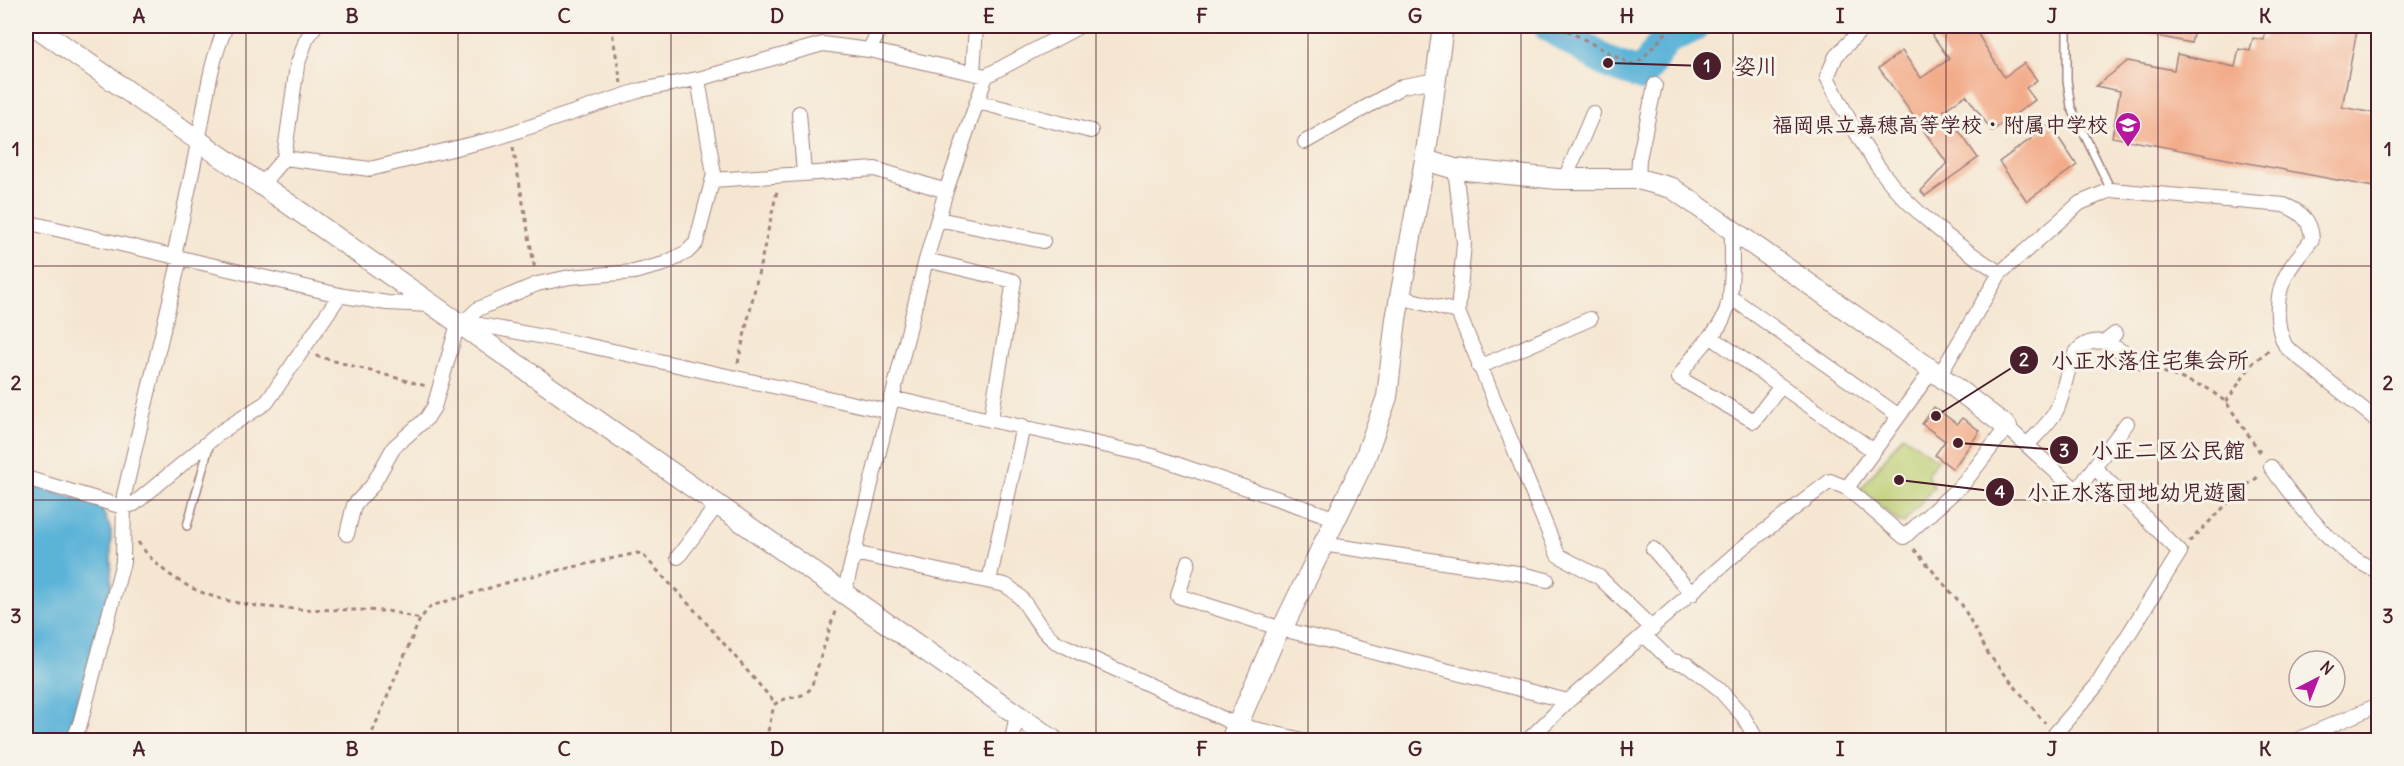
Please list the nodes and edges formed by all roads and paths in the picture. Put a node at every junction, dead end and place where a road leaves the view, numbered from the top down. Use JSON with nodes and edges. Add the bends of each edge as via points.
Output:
{"nodes":[{"id":1,"x":35,"y":26,"type":"edge"},
{"id":2,"x":226,"y":26,"type":"edge"},
{"id":3,"x":315,"y":26,"type":"edge"},
{"id":4,"x":611,"y":26,"type":"edge"},
{"id":5,"x":882,"y":26,"type":"edge"},
{"id":6,"x":976,"y":26,"type":"edge"},
{"id":7,"x":1080,"y":26,"type":"edge"},
{"id":8,"x":1443,"y":26,"type":"edge"},
{"id":9,"x":1559,"y":26,"type":"edge"},
{"id":10,"x":1684,"y":26,"type":"edge"},
{"id":11,"x":1865,"y":26,"type":"edge"},
{"id":12,"x":2067,"y":26,"type":"edge"},
{"id":13,"x":869,"y":50,"type":"junction"},
{"id":14,"x":979,"y":75,"type":"junction"},
{"id":15,"x":698,"y":79,"type":"junction"},
{"id":16,"x":1436,"y":80,"type":"junction"},
{"id":17,"x":1655,"y":85,"type":"dead end"},
{"id":18,"x":624,"y":96,"type":"junction"},
{"id":19,"x":978,"y":102,"type":"junction"},
{"id":20,"x":799,"y":113,"type":"dead end"},
{"id":21,"x":1593,"y":113,"type":"dead end"},
{"id":22,"x":1091,"y":131,"type":"dead end"},
{"id":23,"x":510,"y":133,"type":"junction"},
{"id":24,"x":198,"y":140,"type":"junction"},
{"id":25,"x":1305,"y":142,"type":"dead end"},
{"id":26,"x":284,"y":158,"type":"junction"},
{"id":27,"x":1425,"y":160,"type":"junction"},
{"id":28,"x":1455,"y":169,"type":"junction"},
{"id":29,"x":804,"y":173,"type":"junction"},
{"id":30,"x":781,"y":174,"type":"junction"},
{"id":31,"x":1565,"y":179,"type":"junction"},
{"id":32,"x":1638,"y":179,"type":"junction"},
{"id":33,"x":713,"y":180,"type":"junction"},
{"id":34,"x":262,"y":184,"type":"junction"},
{"id":35,"x":2111,"y":190,"type":"junction"},
{"id":36,"x":946,"y":191,"type":"junction"},
{"id":37,"x":938,"y":219,"type":"junction"},
{"id":38,"x":26,"y":222,"type":"edge"},
{"id":39,"x":1732,"y":230,"type":"junction"},
{"id":40,"x":1043,"y":241,"type":"dead end"},
{"id":41,"x":177,"y":257,"type":"junction"},
{"id":42,"x":926,"y":260,"type":"junction"},
{"id":43,"x":2000,"y":273,"type":"junction"},
{"id":44,"x":537,"y":284,"type":"junction"},
{"id":45,"x":340,"y":295,"type":"junction"},
{"id":46,"x":1729,"y":296,"type":"junction"},
{"id":47,"x":1400,"y":297,"type":"junction"},
{"id":48,"x":432,"y":305,"type":"junction"},
{"id":49,"x":1458,"y":312,"type":"junction"},
{"id":50,"x":1590,"y":319,"type":"dead end"},
{"id":51,"x":461,"y":323,"type":"junction"},
{"id":52,"x":1710,"y":336,"type":"junction"},
{"id":53,"x":2283,"y":341,"type":"junction"},
{"id":54,"x":300,"y":351,"type":"junction"},
{"id":55,"x":2143,"y":363,"type":"joint"},
{"id":56,"x":1479,"y":367,"type":"junction"},
{"id":57,"x":1935,"y":373,"type":"junction"},
{"id":58,"x":735,"y":378,"type":"junction"},
{"id":59,"x":1781,"y":386,"type":"junction"},
{"id":60,"x":437,"y":389,"type":"junction"},
{"id":61,"x":2226,"y":402,"type":"junction"},
{"id":62,"x":889,"y":405,"type":"junction"},
{"id":63,"x":1899,"y":416,"type":"junction"},
{"id":64,"x":990,"y":418,"type":"junction"},
{"id":65,"x":2379,"y":421,"type":"edge"},
{"id":66,"x":2127,"y":423,"type":"dead end"},
{"id":67,"x":1023,"y":426,"type":"junction"},
{"id":68,"x":2007,"y":427,"type":"junction"},
{"id":69,"x":210,"y":440,"type":"junction"},
{"id":70,"x":2027,"y":446,"type":"junction"},
{"id":71,"x":1874,"y":451,"type":"junction"},
{"id":72,"x":2094,"y":467,"type":"junction"},
{"id":73,"x":2271,"y":467,"type":"junction"},
{"id":74,"x":26,"y":478,"type":"edge"},
{"id":75,"x":1847,"y":488,"type":"junction"},
{"id":76,"x":717,"y":505,"type":"junction"},
{"id":77,"x":123,"y":514,"type":"junction"},
{"id":78,"x":1334,"y":518,"type":"junction"},
{"id":79,"x":187,"y":526,"type":"dead end"},
{"id":80,"x":347,"y":534,"type":"dead end"},
{"id":81,"x":1904,"y":537,"type":"junction"},
{"id":82,"x":1322,"y":544,"type":"junction"},
{"id":83,"x":1653,"y":549,"type":"dead end"},
{"id":84,"x":2180,"y":552,"type":"junction"},
{"id":85,"x":854,"y":553,"type":"junction"},
{"id":86,"x":678,"y":556,"type":"dead end"},
{"id":87,"x":1188,"y":562,"type":"dead end"},
{"id":88,"x":2379,"y":571,"type":"edge"},
{"id":89,"x":1547,"y":580,"type":"dead end"},
{"id":90,"x":989,"y":581,"type":"junction"},
{"id":91,"x":843,"y":593,"type":"junction"},
{"id":92,"x":1692,"y":594,"type":"junction"},
{"id":93,"x":420,"y":619,"type":"junction"},
{"id":94,"x":1282,"y":629,"type":"junction"},
{"id":95,"x":1649,"y":633,"type":"junction"},
{"id":96,"x":1568,"y":702,"type":"junction"},
{"id":97,"x":776,"y":703,"type":"junction"},
{"id":98,"x":2379,"y":705,"type":"edge"},
{"id":99,"x":1017,"y":714,"type":"junction"},
{"id":100,"x":1234,"y":733,"type":"edge"},
{"id":101,"x":2054,"y":735,"type":"joint"},
{"id":102,"x":73,"y":741,"type":"edge"},
{"id":103,"x":369,"y":741,"type":"edge"},
{"id":104,"x":766,"y":741,"type":"edge"},
{"id":105,"x":1012,"y":741,"type":"edge"},
{"id":106,"x":1053,"y":741,"type":"edge"},
{"id":107,"x":1303,"y":741,"type":"edge"},
{"id":108,"x":1528,"y":741,"type":"edge"},
{"id":109,"x":1757,"y":741,"type":"edge"},
{"id":110,"x":2297,"y":741,"type":"edge"}],
"edges":[{"from":1,"to":24,"type":"street"},
{"from":2,"to":24,"type":"street","via":[[206,84]]},
{"from":3,"to":26,"type":"street","via":[[297,66]]},
{"from":4,"to":18,"type":"path"},
{"from":5,"to":13,"type":"street"},
{"from":6,"to":14,"type":"street"},
{"from":7,"to":14,"type":"street"},
{"from":8,"to":16,"type":"street"},
{"from":9,"to":10,"type":"path","via":[[1632,65],[1665,34]]},
{"from":11,"to":43,"type":"street","via":[[1836,56],[1827,77],[1855,132],[1883,174],[1913,205],[1965,250]]},
{"from":12,"to":35,"type":"lane","via":[[2071,107]]},
{"from":13,"to":14,"type":"street"},
{"from":13,"to":15,"type":"street","via":[[823,44]]},
{"from":14,"to":19,"type":"street"},
{"from":15,"to":18,"type":"street"},
{"from":15,"to":33,"type":"street"},
{"from":16,"to":25,"type":"street","via":[[1403,86]]},
{"from":16,"to":27,"type":"street"},
{"from":17,"to":32,"type":"street"},
{"from":18,"to":23,"type":"street"},
{"from":19,"to":22,"type":"street"},
{"from":19,"to":36,"type":"street"},
{"from":20,"to":29,"type":"street"},
{"from":21,"to":31,"type":"street"},
{"from":23,"to":26,"type":"street","via":[[370,169]]},
{"from":23,"to":44,"type":"path"},
{"from":24,"to":34,"type":"street"},
{"from":24,"to":41,"type":"street"},
{"from":26,"to":34,"type":"street"},
{"from":27,"to":28,"type":"street"},
{"from":27,"to":47,"type":"street"},
{"from":28,"to":31,"type":"street"},
{"from":28,"to":49,"type":"street","via":[[1464,243]]},
{"from":29,"to":30,"type":"street"},
{"from":29,"to":36,"type":"street","via":[[874,169]]},
{"from":30,"to":33,"type":"street"},
{"from":30,"to":58,"type":"path"},
{"from":31,"to":32,"type":"street"},
{"from":32,"to":39,"type":"street","via":[[1672,188]]},
{"from":33,"to":44,"type":"street","via":[[696,243],[687,252],[664,264],[634,272]]},
{"from":34,"to":48,"type":"street"},
{"from":35,"to":43,"type":"street","via":[[2080,203]]},
{"from":35,"to":53,"type":"street","via":[[2284,205],[2298,211],[2311,229],[2312,239],[2288,271],[2278,300],[2278,332]]},
{"from":36,"to":37,"type":"street"},
{"from":37,"to":40,"type":"street"},
{"from":37,"to":42,"type":"street"},
{"from":38,"to":41,"type":"street"},
{"from":39,"to":46,"type":"street"},
{"from":39,"to":57,"type":"street"},
{"from":41,"to":45,"type":"street"},
{"from":41,"to":77,"type":"street"},
{"from":42,"to":62,"type":"street"},
{"from":42,"to":64,"type":"street","via":[[1014,281]]},
{"from":43,"to":57,"type":"street"},
{"from":44,"to":51,"type":"street","via":[[478,309]]},
{"from":45,"to":48,"type":"street"},
{"from":45,"to":54,"type":"street"},
{"from":46,"to":52,"type":"street","via":[[1723,318]]},
{"from":46,"to":63,"type":"street"},
{"from":47,"to":49,"type":"street"},
{"from":47,"to":78,"type":"street","via":[[1387,397],[1364,461]]},
{"from":48,"to":51,"type":"street"},
{"from":49,"to":56,"type":"street"},
{"from":50,"to":56,"type":"street"},
{"from":51,"to":58,"type":"street"},
{"from":51,"to":60,"type":"street"},
{"from":51,"to":76,"type":"street"},
{"from":52,"to":59,"type":"street"},
{"from":52,"to":59,"type":"street","via":[[1679,378],[1754,421]]},
{"from":53,"to":61,"type":"path","via":[[2262,353]]},
{"from":53,"to":65,"type":"street"},
{"from":54,"to":60,"type":"path"},
{"from":54,"to":69,"type":"street","via":[[267,402]]},
{"from":55,"to":61,"type":"path","via":[[2207,388]]},
{"from":55,"to":70,"type":"street","via":[[2110,338],[2095,340],[2077,350],[2066,372],[2057,410]]},
{"from":56,"to":95,"type":"street","via":[[1558,555],[1599,578]]},
{"from":57,"to":63,"type":"street"},
{"from":57,"to":68,"type":"street"},
{"from":58,"to":62,"type":"street"},
{"from":59,"to":71,"type":"street"},
{"from":60,"to":80,"type":"street","via":[[428,418],[394,447],[372,486],[354,505]]},
{"from":61,"to":73,"type":"path"},
{"from":62,"to":64,"type":"street"},
{"from":62,"to":85,"type":"street"},
{"from":63,"to":71,"type":"street"},
{"from":64,"to":67,"type":"street"},
{"from":66,"to":72,"type":"street"},
{"from":67,"to":78,"type":"street","via":[[1153,456]]},
{"from":67,"to":90,"type":"street"},
{"from":68,"to":70,"type":"street"},
{"from":68,"to":81,"type":"street","via":[[1964,483]]},
{"from":69,"to":77,"type":"street"},
{"from":69,"to":79,"type":"lane"},
{"from":70,"to":72,"type":"street","via":[[2077,491]]},
{"from":71,"to":75,"type":"street"},
{"from":72,"to":84,"type":"street"},
{"from":73,"to":84,"type":"path","via":[[2242,489]]},
{"from":73,"to":88,"type":"street","via":[[2300,507],[2349,554]]},
{"from":74,"to":77,"type":"street"},
{"from":75,"to":81,"type":"street"},
{"from":75,"to":92,"type":"street","via":[[1830,482],[1741,549]]},
{"from":76,"to":86,"type":"street"},
{"from":76,"to":91,"type":"street"},
{"from":77,"to":93,"type":"path","via":[[147,555],[173,578],[225,601],[278,609],[387,611]]},
{"from":77,"to":102,"type":"street","via":[[123,562]]},
{"from":78,"to":82,"type":"street"},
{"from":81,"to":101,"type":"path","via":[[1962,605],[1989,655]]},
{"from":82,"to":89,"type":"street"},
{"from":82,"to":94,"type":"street"},
{"from":83,"to":92,"type":"street"},
{"from":84,"to":101,"type":"street","via":[[2097,685]]},
{"from":85,"to":90,"type":"street"},
{"from":85,"to":91,"type":"street"},
{"from":87,"to":94,"type":"street","via":[[1178,596]]},
{"from":90,"to":100,"type":"street","via":[[1017,591],[1033,619],[1056,642]]},
{"from":91,"to":97,"type":"path","via":[[811,688],[801,697]]},
{"from":91,"to":99,"type":"street"},
{"from":92,"to":95,"type":"street"},
{"from":93,"to":97,"type":"path","via":[[431,606],[519,579],[642,554]]},
{"from":93,"to":103,"type":"path"},
{"from":94,"to":96,"type":"street"},
{"from":94,"to":100,"type":"street"},
{"from":95,"to":96,"type":"street"},
{"from":95,"to":109,"type":"street","via":[[1670,660],[1688,665],[1718,688],[1743,716]]},
{"from":96,"to":108,"type":"street"},
{"from":97,"to":104,"type":"path","via":[[771,710]]},
{"from":98,"to":110,"type":"street"},
{"from":99,"to":105,"type":"street"},
{"from":99,"to":106,"type":"street"},
{"from":100,"to":107,"type":"street"}]}
